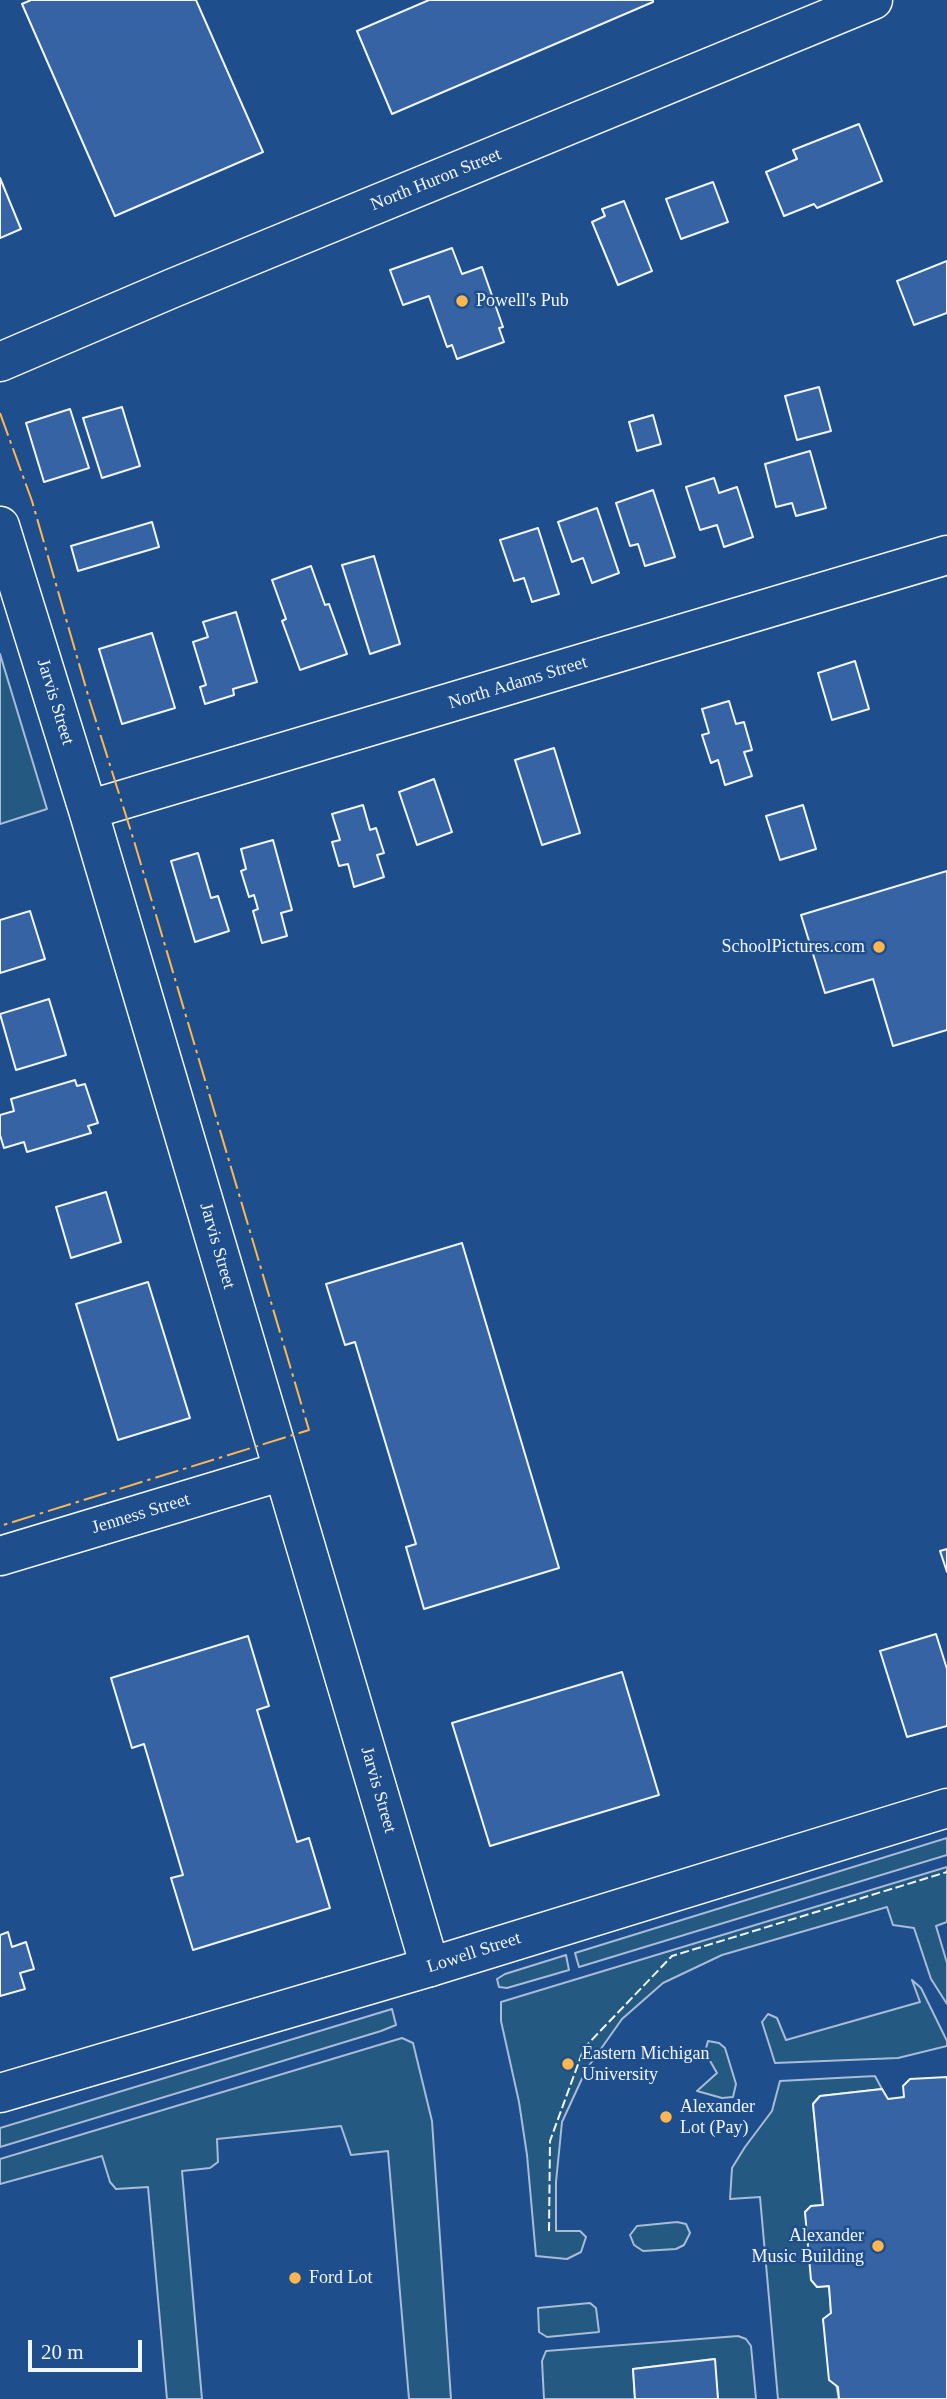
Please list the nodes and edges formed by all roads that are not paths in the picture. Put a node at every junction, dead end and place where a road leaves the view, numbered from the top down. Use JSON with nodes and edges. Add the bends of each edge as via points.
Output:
{"nodes":[{"id":1,"x":873,"y":0,"type":"edge"},
{"id":2,"x":0,"y":362,"type":"edge"},
{"id":3,"x":0,"y":526,"type":"edge"},
{"id":4,"x":947,"y":555,"type":"edge"},
{"id":5,"x":88,"y":810,"type":"junction"},
{"id":6,"x":283,"y":1471,"type":"junction"},
{"id":7,"x":0,"y":1556,"type":"edge"},
{"id":8,"x":947,"y":1808,"type":"edge"},
{"id":9,"x":430,"y":1967,"type":"junction"},
{"id":10,"x":0,"y":2094,"type":"edge"}],
"edges":[{"from":1,"to":2,"type":"street","name":"North Huron Street"},
{"from":3,"to":5,"type":"street","name":"Jarvis Street"},
{"from":4,"to":5,"type":"street","name":"North Adams Street"},
{"from":5,"to":6,"type":"street","name":"Jarvis Street"},
{"from":6,"to":7,"type":"street","name":"Jenness Street"},
{"from":6,"to":9,"type":"street","name":"Jarvis Street"},
{"from":8,"to":9,"type":"street","name":"Lowell Street"},
{"from":9,"to":10,"type":"street","name":"Lowell Street"}]}
